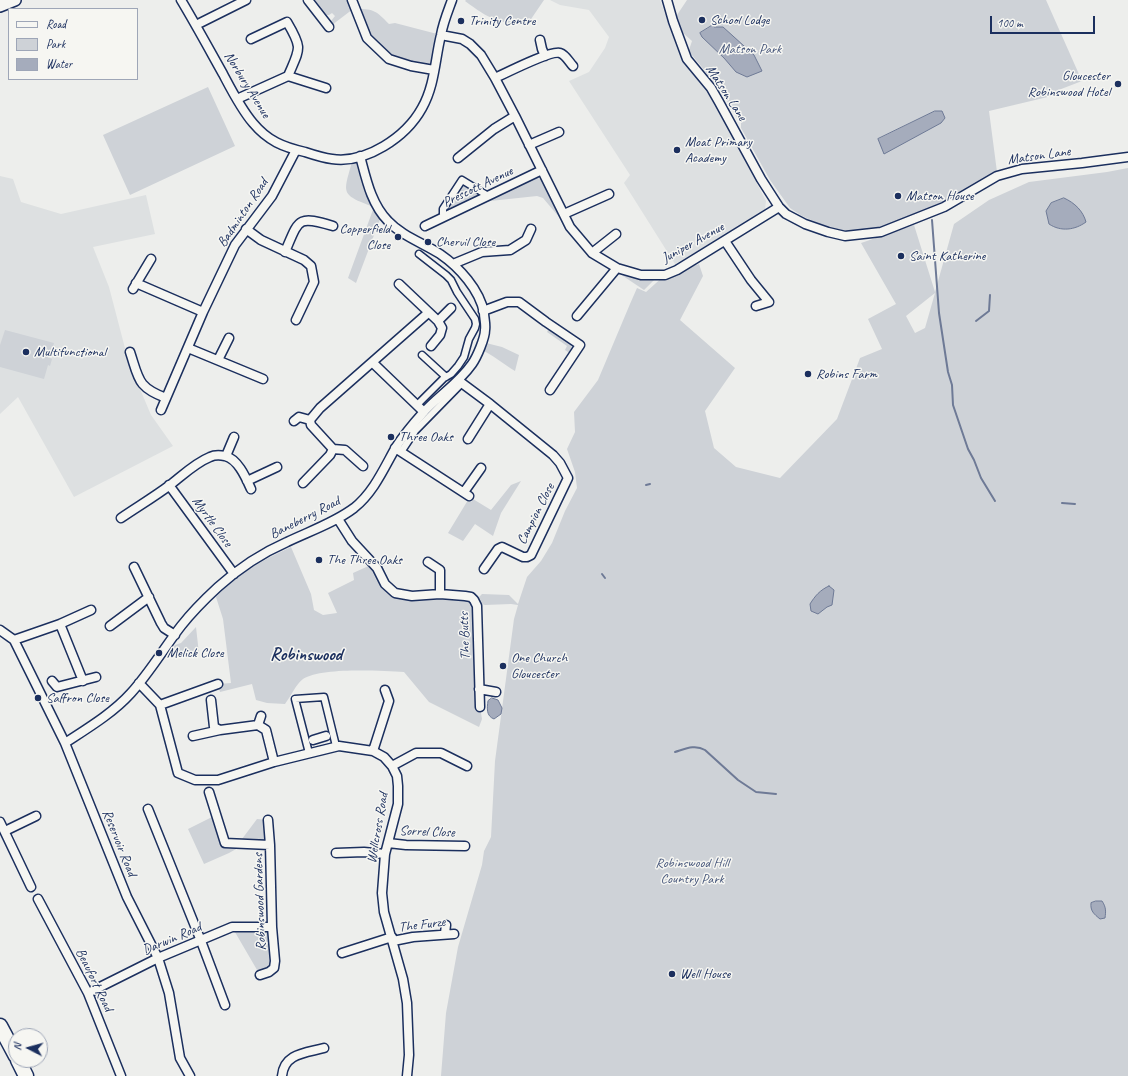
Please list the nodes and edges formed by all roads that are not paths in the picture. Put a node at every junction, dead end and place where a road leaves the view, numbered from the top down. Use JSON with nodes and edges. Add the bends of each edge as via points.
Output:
{"nodes":[{"id":1,"x":15,"y":0,"type":"edge"},
{"id":2,"x":182,"y":0,"type":"edge"},
{"id":3,"x":246,"y":0,"type":"edge"},
{"id":4,"x":308,"y":0,"type":"edge"},
{"id":5,"x":352,"y":0,"type":"edge"},
{"id":6,"x":452,"y":0,"type":"edge"},
{"id":7,"x":667,"y":0,"type":"edge"},
{"id":8,"x":0,"y":6,"type":"edge"},
{"id":9,"x":196,"y":26,"type":"junction"},
{"id":10,"x":329,"y":27,"type":"dead end"},
{"id":11,"x":441,"y":35,"type":"junction"},
{"id":12,"x":251,"y":39,"type":"dead end"},
{"id":13,"x":540,"y":40,"type":"dead end"},
{"id":14,"x":545,"y":56,"type":"junction"},
{"id":15,"x":573,"y":66,"type":"dead end"},
{"id":16,"x":434,"y":70,"type":"junction"},
{"id":17,"x":288,"y":76,"type":"junction"},
{"id":18,"x":495,"y":78,"type":"junction"},
{"id":19,"x":326,"y":88,"type":"dead end"},
{"id":20,"x":237,"y":98,"type":"junction"},
{"id":21,"x":515,"y":116,"type":"junction"},
{"id":22,"x":558,"y":132,"type":"dead end"},
{"id":23,"x":529,"y":145,"type":"junction"},
{"id":24,"x":296,"y":150,"type":"junction"},
{"id":25,"x":360,"y":156,"type":"junction"},
{"id":26,"x":1128,"y":157,"type":"edge"},
{"id":27,"x":458,"y":158,"type":"dead end"},
{"id":28,"x":542,"y":170,"type":"junction"},
{"id":29,"x":484,"y":194,"type":"dead end"},
{"id":30,"x":609,"y":194,"type":"dead end"},
{"id":31,"x":779,"y":207,"type":"junction"},
{"id":32,"x":443,"y":214,"type":"dead end"},
{"id":33,"x":564,"y":214,"type":"junction"},
{"id":34,"x":333,"y":226,"type":"dead end"},
{"id":35,"x":425,"y":226,"type":"dead end"},
{"id":36,"x":246,"y":229,"type":"junction"},
{"id":37,"x":531,"y":230,"type":"dead end"},
{"id":38,"x":616,"y":234,"type":"dead end"},
{"id":39,"x":725,"y":241,"type":"junction"},
{"id":40,"x":284,"y":252,"type":"junction"},
{"id":41,"x":592,"y":253,"type":"junction"},
{"id":42,"x":420,"y":254,"type":"dead end"},
{"id":43,"x":151,"y":259,"type":"dead end"},
{"id":44,"x":453,"y":264,"type":"junction"},
{"id":45,"x":617,"y":268,"type":"junction"},
{"id":46,"x":399,"y":284,"type":"dead end"},
{"id":47,"x":756,"y":306,"type":"dead end"},
{"id":48,"x":451,"y":308,"type":"dead end"},
{"id":49,"x":483,"y":311,"type":"junction"},
{"id":50,"x":203,"y":312,"type":"junction"},
{"id":51,"x":428,"y":313,"type":"junction"},
{"id":52,"x":577,"y":316,"type":"dead end"},
{"id":53,"x":296,"y":320,"type":"dead end"},
{"id":54,"x":438,"y":321,"type":"junction"},
{"id":55,"x":229,"y":338,"type":"dead end"},
{"id":56,"x":431,"y":346,"type":"dead end"},
{"id":57,"x":188,"y":348,"type":"junction"},
{"id":58,"x":130,"y":352,"type":"dead end"},
{"id":59,"x":422,"y":355,"type":"dead end"},
{"id":60,"x":218,"y":360,"type":"junction"},
{"id":61,"x":373,"y":363,"type":"junction"},
{"id":62,"x":446,"y":377,"type":"junction"},
{"id":63,"x":263,"y":379,"type":"dead end"},
{"id":64,"x":460,"y":382,"type":"junction"},
{"id":65,"x":550,"y":390,"type":"dead end"},
{"id":66,"x":166,"y":398,"type":"junction"},
{"id":67,"x":490,"y":404,"type":"junction"},
{"id":68,"x":417,"y":405,"type":"junction"},
{"id":69,"x":161,"y":410,"type":"dead end"},
{"id":70,"x":424,"y":412,"type":"junction"},
{"id":71,"x":310,"y":420,"type":"junction"},
{"id":72,"x":294,"y":421,"type":"dead end"},
{"id":73,"x":234,"y":437,"type":"dead end"},
{"id":74,"x":468,"y":439,"type":"dead end"},
{"id":75,"x":333,"y":449,"type":"junction"},
{"id":76,"x":398,"y":450,"type":"junction"},
{"id":77,"x":226,"y":456,"type":"junction"},
{"id":78,"x":363,"y":466,"type":"dead end"},
{"id":79,"x":277,"y":467,"type":"dead end"},
{"id":80,"x":481,"y":468,"type":"dead end"},
{"id":81,"x":247,"y":481,"type":"junction"},
{"id":82,"x":303,"y":483,"type":"dead end"},
{"id":83,"x":169,"y":485,"type":"junction"},
{"id":84,"x":250,"y":489,"type":"dead end"},
{"id":85,"x":122,"y":519,"type":"dead end"},
{"id":86,"x":338,"y":519,"type":"junction"},
{"id":87,"x":428,"y":562,"type":"dead end"},
{"id":88,"x":134,"y":567,"type":"dead end"},
{"id":89,"x":484,"y":569,"type":"dead end"},
{"id":90,"x":234,"y":574,"type":"junction"},
{"id":91,"x":440,"y":594,"type":"junction"},
{"id":92,"x":149,"y":597,"type":"junction"},
{"id":93,"x":91,"y":610,"type":"dead end"},
{"id":94,"x":60,"y":624,"type":"junction"},
{"id":95,"x":110,"y":626,"type":"dead end"},
{"id":96,"x":0,"y":630,"type":"edge"},
{"id":97,"x":175,"y":634,"type":"junction"},
{"id":98,"x":14,"y":640,"type":"junction"},
{"id":99,"x":96,"y":677,"type":"dead end"},
{"id":100,"x":52,"y":681,"type":"dead end"},
{"id":101,"x":83,"y":682,"type":"junction"},
{"id":102,"x":140,"y":683,"type":"junction"},
{"id":103,"x":218,"y":684,"type":"dead end"},
{"id":104,"x":479,"y":689,"type":"junction"},
{"id":105,"x":385,"y":690,"type":"dead end"},
{"id":106,"x":496,"y":692,"type":"dead end"},
{"id":107,"x":211,"y":700,"type":"dead end"},
{"id":108,"x":160,"y":705,"type":"junction"},
{"id":109,"x":480,"y":707,"type":"dead end"},
{"id":110,"x":261,"y":716,"type":"dead end"},
{"id":111,"x":258,"y":725,"type":"junction"},
{"id":112,"x":220,"y":730,"type":"junction"},
{"id":113,"x":193,"y":736,"type":"dead end"},
{"id":114,"x":320,"y":738,"type":"dead end"},
{"id":115,"x":65,"y":743,"type":"junction"},
{"id":116,"x":336,"y":746,"type":"junction"},
{"id":117,"x":324,"y":750,"type":"junction"},
{"id":118,"x":373,"y":751,"type":"junction"},
{"id":119,"x":309,"y":753,"type":"junction"},
{"id":120,"x":274,"y":762,"type":"junction"},
{"id":121,"x":392,"y":766,"type":"junction"},
{"id":122,"x":468,"y":766,"type":"dead end"},
{"id":123,"x":209,"y":792,"type":"dead end"},
{"id":124,"x":148,"y":809,"type":"dead end"},
{"id":125,"x":36,"y":816,"type":"dead end"},
{"id":126,"x":268,"y":820,"type":"dead end"},
{"id":127,"x":0,"y":822,"type":"edge"},
{"id":128,"x":4,"y":831,"type":"junction"},
{"id":129,"x":388,"y":843,"type":"junction"},
{"id":130,"x":270,"y":845,"type":"junction"},
{"id":131,"x":465,"y":846,"type":"dead end"},
{"id":132,"x":336,"y":853,"type":"dead end"},
{"id":133,"x":385,"y":854,"type":"junction"},
{"id":134,"x":31,"y":887,"type":"dead end"},
{"id":135,"x":38,"y":898,"type":"dead end"},
{"id":136,"x":446,"y":925,"type":"dead end"},
{"id":137,"x":272,"y":927,"type":"junction"},
{"id":138,"x":392,"y":939,"type":"junction"},
{"id":139,"x":201,"y":941,"type":"junction"},
{"id":140,"x":342,"y":953,"type":"dead end"},
{"id":141,"x":158,"y":958,"type":"junction"},
{"id":142,"x":260,"y":975,"type":"dead end"},
{"id":143,"x":88,"y":993,"type":"junction"},
{"id":144,"x":225,"y":1005,"type":"dead end"},
{"id":145,"x":0,"y":1026,"type":"edge"},
{"id":146,"x":8,"y":1041,"type":"edge"},
{"id":147,"x":324,"y":1048,"type":"dead end"},
{"id":148,"x":121,"y":1076,"type":"edge"},
{"id":149,"x":190,"y":1076,"type":"edge"},
{"id":150,"x":282,"y":1076,"type":"edge"},
{"id":151,"x":407,"y":1076,"type":"edge"}],
"edges":[{"from":1,"to":8,"type":"main road"},
{"from":2,"to":9,"type":"street","name":"Norbury Avenue"},
{"from":3,"to":9,"type":"street"},
{"from":4,"to":10,"type":"street"},
{"from":5,"to":16,"type":"street","via":[[367,38],[389,59]]},
{"from":6,"to":11,"type":"street","name":"Norbury Avenue"},
{"from":7,"to":31,"type":"street","name":"Matson Lane","via":[[687,59],[711,88]]},
{"from":9,"to":20,"type":"street","name":"Norbury Avenue"},
{"from":11,"to":16,"type":"street","name":"Norbury Avenue"},
{"from":11,"to":18,"type":"street","name":"Juniper Avenue","via":[[456,37],[470,44],[481,55]]},
{"from":12,"to":17,"type":"street","via":[[287,22],[299,44]]},
{"from":13,"to":14,"type":"street"},
{"from":14,"to":15,"type":"street","via":[[562,53]]},
{"from":14,"to":18,"type":"street"},
{"from":16,"to":25,"type":"street","name":"Norbury Avenue","via":[[428,97],[411,124],[394,139]]},
{"from":17,"to":19,"type":"street"},
{"from":17,"to":20,"type":"street"},
{"from":18,"to":21,"type":"street","name":"Juniper Avenue"},
{"from":20,"to":24,"type":"street","name":"Norbury Avenue","via":[[254,124],[273,142]]},
{"from":21,"to":23,"type":"street","name":"Juniper Avenue"},
{"from":21,"to":27,"type":"street"},
{"from":22,"to":23,"type":"street"},
{"from":23,"to":28,"type":"street","name":"Juniper Avenue"},
{"from":24,"to":25,"type":"street","name":"Norbury Avenue","via":[[332,159]]},
{"from":24,"to":36,"type":"street","name":"Badminton Road","via":[[272,196]]},
{"from":25,"to":44,"type":"street","name":"Baneberry Road","via":[[374,200],[387,220]]},
{"from":26,"to":31,"type":"street","name":"Matson Lane","via":[[1006,173],[944,207],[875,233],[845,236],[833,234],[805,224],[786,214]]},
{"from":28,"to":33,"type":"street","name":"Juniper Avenue"},
{"from":28,"to":35,"type":"street","name":"Prescott Avenue"},
{"from":29,"to":32,"type":"street","via":[[462,180],[443,209]]},
{"from":30,"to":33,"type":"street"},
{"from":31,"to":39,"type":"street","name":"Juniper Avenue"},
{"from":33,"to":41,"type":"street","name":"Juniper Avenue","via":[[570,227]]},
{"from":34,"to":40,"type":"street","via":[[309,219],[300,222]]},
{"from":36,"to":40,"type":"street"},
{"from":36,"to":50,"type":"street","name":"Badminton Road","via":[[235,245]]},
{"from":37,"to":44,"type":"street","via":[[526,240],[510,250],[482,252]]},
{"from":38,"to":41,"type":"street"},
{"from":39,"to":45,"type":"street","name":"Juniper Avenue","via":[[665,275],[641,275]]},
{"from":39,"to":47,"type":"street","via":[[769,302]]},
{"from":40,"to":53,"type":"street","via":[[304,260],[311,266],[313,275],[314,282]]},
{"from":41,"to":45,"type":"street","name":"Juniper Avenue"},
{"from":42,"to":62,"type":"street","via":[[452,280],[475,319],[475,328],[464,357]]},
{"from":43,"to":50,"type":"street","via":[[135,286]]},
{"from":44,"to":49,"type":"street","name":"Baneberry Road","via":[[470,284]]},
{"from":45,"to":52,"type":"street"},
{"from":46,"to":51,"type":"street"},
{"from":48,"to":54,"type":"street"},
{"from":49,"to":64,"type":"street","name":"Baneberry Road","via":[[486,331],[473,363]]},
{"from":49,"to":65,"type":"street","via":[[507,302],[519,302],[580,345]]},
{"from":50,"to":57,"type":"street","name":"Badminton Road"},
{"from":51,"to":54,"type":"street"},
{"from":51,"to":61,"type":"street"},
{"from":54,"to":56,"type":"street","via":[[442,328]]},
{"from":55,"to":60,"type":"street"},
{"from":57,"to":60,"type":"street"},
{"from":57,"to":66,"type":"street","name":"Badminton Road"},
{"from":58,"to":66,"type":"street","via":[[144,387]]},
{"from":59,"to":62,"type":"street"},
{"from":60,"to":63,"type":"street"},
{"from":61,"to":68,"type":"street"},
{"from":61,"to":71,"type":"street","via":[[320,408]]},
{"from":62,"to":68,"type":"street"},
{"from":64,"to":67,"type":"street","name":"Campion Close"},
{"from":64,"to":70,"type":"street","name":"Baneberry Road"},
{"from":64,"to":76,"type":"street"},
{"from":66,"to":69,"type":"street","name":"Badminton Road"},
{"from":67,"to":74,"type":"street"},
{"from":67,"to":89,"type":"street","name":"Campion Close","via":[[553,455],[568,478],[531,555],[523,557],[502,547]]},
{"from":68,"to":70,"type":"street"},
{"from":70,"to":76,"type":"street","name":"Baneberry Road"},
{"from":71,"to":72,"type":"street","via":[[299,417]]},
{"from":71,"to":75,"type":"street","via":[[311,425]]},
{"from":73,"to":77,"type":"street"},
{"from":75,"to":78,"type":"street","via":[[345,450]]},
{"from":75,"to":82,"type":"street"},
{"from":76,"to":80,"type":"street","via":[[466,494]]},
{"from":76,"to":86,"type":"street","name":"Baneberry Road","via":[[367,494]]},
{"from":77,"to":81,"type":"street","via":[[240,469]]},
{"from":77,"to":83,"type":"street","via":[[212,456],[204,460]]},
{"from":79,"to":81,"type":"street"},
{"from":81,"to":84,"type":"street"},
{"from":83,"to":85,"type":"street"},
{"from":83,"to":90,"type":"street","name":"Myrtle Close"},
{"from":86,"to":90,"type":"street","name":"Baneberry Road","via":[[276,547]]},
{"from":86,"to":91,"type":"street","name":"The Butts","via":[[352,541],[377,568],[389,589],[395,593],[412,596]]},
{"from":87,"to":91,"type":"street","via":[[440,570]]},
{"from":88,"to":92,"type":"street"},
{"from":90,"to":97,"type":"street","name":"Baneberry Road","via":[[204,600]]},
{"from":91,"to":104,"type":"street","name":"The Butts","via":[[471,597],[477,606]]},
{"from":92,"to":95,"type":"street"},
{"from":92,"to":97,"type":"street","via":[[164,628]]},
{"from":93,"to":94,"type":"street"},
{"from":94,"to":98,"type":"street"},
{"from":94,"to":101,"type":"street"},
{"from":96,"to":98,"type":"street","name":"Reservoir Road"},
{"from":97,"to":102,"type":"street","name":"Baneberry Road"},
{"from":98,"to":115,"type":"street","name":"Reservoir Road"},
{"from":99,"to":101,"type":"street"},
{"from":100,"to":101,"type":"street","via":[[57,687]]},
{"from":102,"to":108,"type":"street"},
{"from":102,"to":115,"type":"street","name":"Baneberry Road","via":[[99,720]]},
{"from":103,"to":108,"type":"street"},
{"from":104,"to":106,"type":"street"},
{"from":104,"to":109,"type":"street","name":"The Butts"},
{"from":105,"to":118,"type":"street","via":[[389,701]]},
{"from":107,"to":112,"type":"street","via":[[214,726]]},
{"from":108,"to":120,"type":"street","via":[[178,773],[195,780],[218,780]]},
{"from":110,"to":111,"type":"street"},
{"from":111,"to":112,"type":"street"},
{"from":111,"to":120,"type":"street","via":[[266,730]]},
{"from":112,"to":113,"type":"street"},
{"from":114,"to":117,"type":"street"},
{"from":115,"to":141,"type":"street","name":"Reservoir Road","via":[[127,897]]},
{"from":116,"to":117,"type":"street"},
{"from":116,"to":118,"type":"street"},
{"from":116,"to":119,"type":"street","via":[[324,697],[295,699]]},
{"from":117,"to":119,"type":"street"},
{"from":118,"to":121,"type":"street","via":[[384,757]]},
{"from":119,"to":120,"type":"street"},
{"from":121,"to":122,"type":"street","via":[[416,753],[441,753]]},
{"from":121,"to":129,"type":"street","name":"Wellcross Road","via":[[397,776],[398,804]]},
{"from":123,"to":130,"type":"street","name":"Robinswood Gardens","via":[[225,843]]},
{"from":124,"to":139,"type":"street"},
{"from":125,"to":128,"type":"street"},
{"from":126,"to":130,"type":"street"},
{"from":127,"to":128,"type":"street"},
{"from":128,"to":134,"type":"street"},
{"from":129,"to":131,"type":"street","name":"Sorrel Close","via":[[406,846]]},
{"from":129,"to":133,"type":"street","name":"Wellcross Road"},
{"from":130,"to":137,"type":"street","name":"Robinswood Gardens"},
{"from":132,"to":133,"type":"street"},
{"from":133,"to":138,"type":"street","name":"Wellcross Road","via":[[382,893],[384,912]]},
{"from":135,"to":143,"type":"street","name":"Beaufort Road"},
{"from":136,"to":138,"type":"street","name":"The Furze","via":[[450,934]]},
{"from":137,"to":139,"type":"street","name":"Darwin Road","via":[[232,927]]},
{"from":137,"to":142,"type":"street","name":"Robinswood Gardens","via":[[274,968]]},
{"from":138,"to":140,"type":"street","name":"The Furze"},
{"from":138,"to":151,"type":"street","name":"Wellcross Road","via":[[407,1003]]},
{"from":139,"to":141,"type":"street","name":"Darwin Road"},
{"from":139,"to":144,"type":"street"},
{"from":141,"to":143,"type":"street","name":"Darwin Road"},
{"from":141,"to":149,"type":"street","name":"Reservoir Road","via":[[169,993],[180,1058]]},
{"from":143,"to":148,"type":"street","name":"Beaufort Road"},
{"from":145,"to":146,"type":"highway"},
{"from":147,"to":150,"type":"street","via":[[290,1059],[285,1064]]}]}
